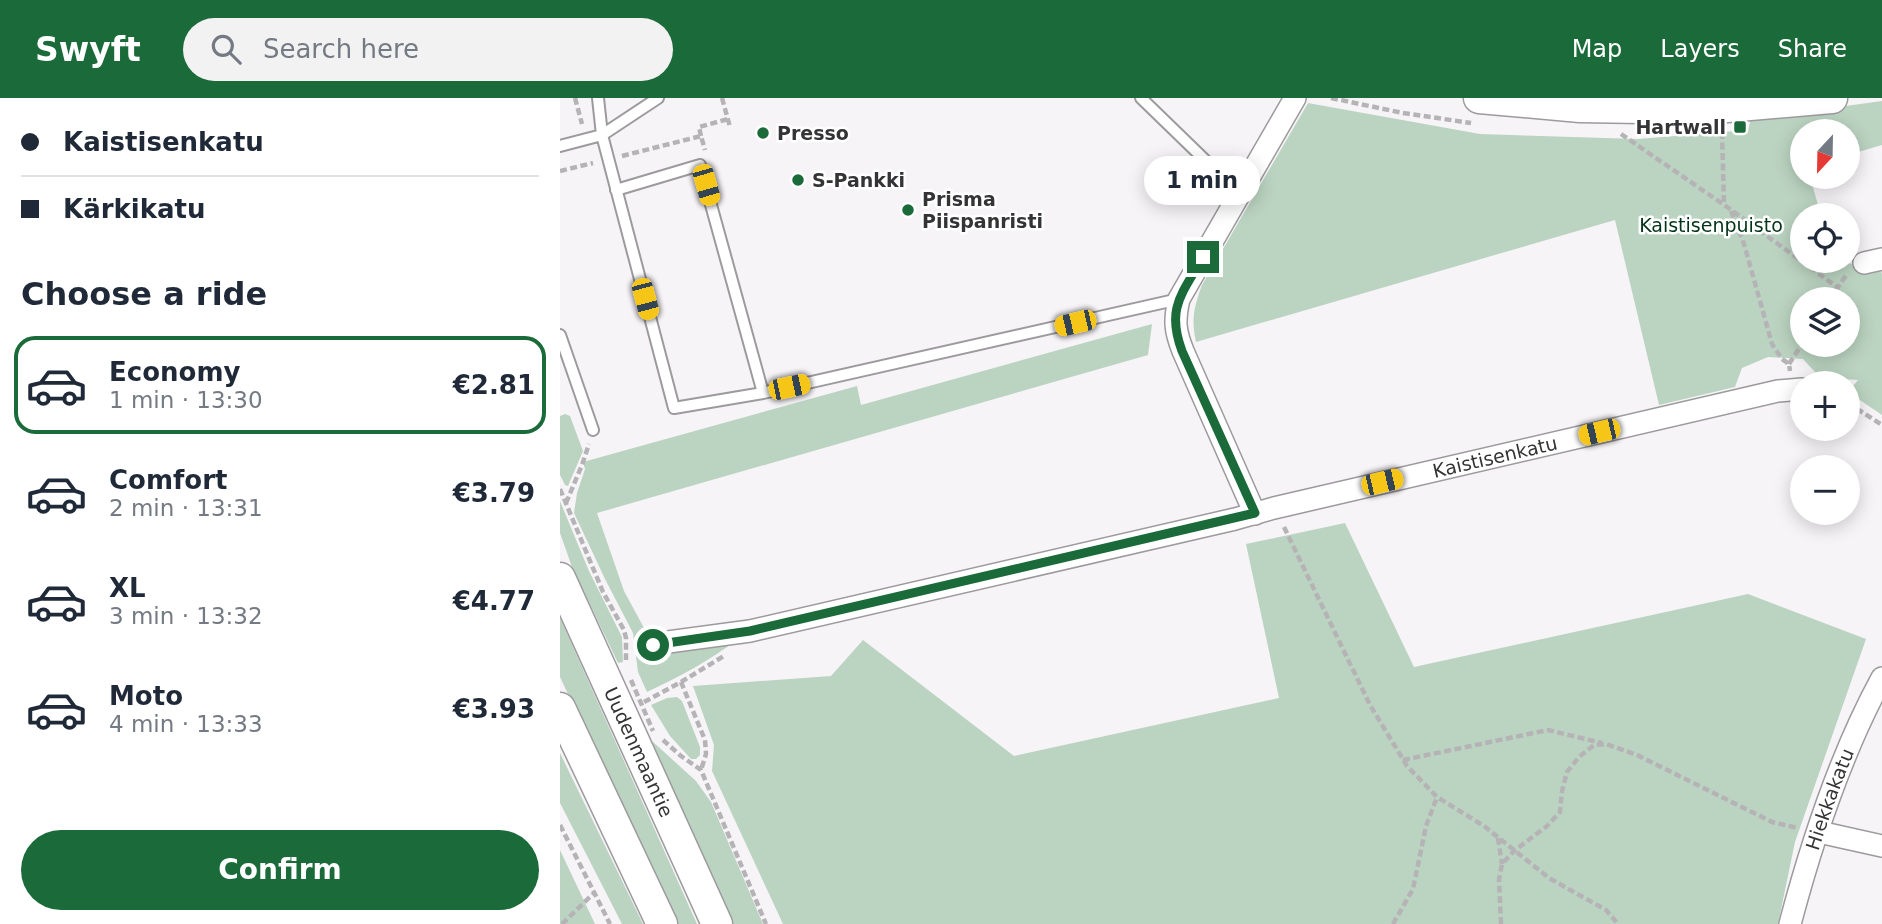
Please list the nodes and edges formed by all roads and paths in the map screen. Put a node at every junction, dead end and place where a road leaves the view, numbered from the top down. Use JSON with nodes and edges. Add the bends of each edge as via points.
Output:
{"nodes":[{"id":1,"x":598,"y":98,"type":"edge"},
{"id":2,"x":658,"y":98,"type":"edge"},
{"id":3,"x":722,"y":98,"type":"edge"},
{"id":4,"x":1141,"y":98,"type":"edge"},
{"id":5,"x":1295,"y":98,"type":"edge"},
{"id":6,"x":1479,"y":98,"type":"edge"},
{"id":7,"x":1832,"y":98,"type":"edge"},
{"id":8,"x":1580,"y":103,"type":"edge"},
{"id":9,"x":728,"y":119,"type":"junction"},
{"id":10,"x":730,"y":127,"type":"dead end"},
{"id":11,"x":1722,"y":128,"type":"dead end"},
{"id":12,"x":1616,"y":131,"type":"dead end"},
{"id":13,"x":602,"y":135,"type":"junction"},
{"id":14,"x":701,"y":136,"type":"junction"},
{"id":15,"x":560,"y":146,"type":"edge"},
{"id":16,"x":621,"y":156,"type":"dead end"},
{"id":17,"x":706,"y":157,"type":"dead end"},
{"id":18,"x":608,"y":159,"type":"junction"},
{"id":19,"x":560,"y":171,"type":"edge"},
{"id":20,"x":617,"y":190,"type":"junction"},
{"id":21,"x":1240,"y":194,"type":"junction"},
{"id":22,"x":1724,"y":204,"type":"junction"},
{"id":23,"x":1730,"y":209,"type":"junction"},
{"id":24,"x":1837,"y":287,"type":"edge"},
{"id":25,"x":1179,"y":299,"type":"junction"},
{"id":26,"x":560,"y":335,"type":"edge"},
{"id":27,"x":1793,"y":357,"type":"edge"},
{"id":28,"x":1788,"y":364,"type":"junction"},
{"id":29,"x":1791,"y":371,"type":"edge"},
{"id":30,"x":1790,"y":390,"type":"edge"},
{"id":31,"x":763,"y":393,"type":"junction"},
{"id":32,"x":1860,"y":411,"type":"edge"},
{"id":33,"x":1882,"y":425,"type":"edge"},
{"id":34,"x":593,"y":430,"type":"joint"},
{"id":35,"x":560,"y":489,"type":"edge"},
{"id":36,"x":566,"y":503,"type":"junction"},
{"id":37,"x":1265,"y":510,"type":"junction"},
{"id":38,"x":560,"y":578,"type":"edge"},
{"id":39,"x":750,"y":631,"type":"junction"},
{"id":40,"x":653,"y":645,"type":"dead end"},
{"id":41,"x":626,"y":648,"type":"dead end"},
{"id":42,"x":1882,"y":678,"type":"edge"},
{"id":43,"x":631,"y":680,"type":"dead end"},
{"id":44,"x":681,"y":682,"type":"junction"},
{"id":45,"x":636,"y":705,"type":"dead end"},
{"id":46,"x":560,"y":708,"type":"edge"},
{"id":47,"x":1606,"y":744,"type":"junction"},
{"id":48,"x":1403,"y":760,"type":"junction"},
{"id":49,"x":701,"y":770,"type":"junction"},
{"id":50,"x":1437,"y":797,"type":"junction"},
{"id":51,"x":560,"y":825,"type":"edge"},
{"id":52,"x":1819,"y":832,"type":"junction"},
{"id":53,"x":1498,"y":838,"type":"junction"},
{"id":54,"x":1882,"y":846,"type":"edge"},
{"id":55,"x":1514,"y":850,"type":"junction"},
{"id":56,"x":1502,"y":864,"type":"junction"},
{"id":57,"x":594,"y":892,"type":"junction"},
{"id":58,"x":562,"y":924,"type":"edge"},
{"id":59,"x":610,"y":924,"type":"edge"},
{"id":60,"x":662,"y":924,"type":"edge"},
{"id":61,"x":717,"y":924,"type":"edge"},
{"id":62,"x":766,"y":924,"type":"edge"},
{"id":63,"x":1393,"y":924,"type":"edge"},
{"id":64,"x":1501,"y":924,"type":"edge"},
{"id":65,"x":1618,"y":924,"type":"edge"},
{"id":66,"x":1790,"y":924,"type":"edge"}],
"edges":[{"from":1,"to":13,"type":"lane"},
{"from":2,"to":13,"type":"lane"},
{"from":3,"to":9,"type":"path"},
{"from":4,"to":21,"type":"lane"},
{"from":5,"to":21,"type":"street"},
{"from":6,"to":8,"type":"main road"},
{"from":7,"to":8,"type":"main road","via":[[1704,109]]},
{"from":9,"to":10,"type":"path"},
{"from":9,"to":14,"type":"path","via":[[699,127]]},
{"from":11,"to":22,"type":"path"},
{"from":12,"to":22,"type":"path"},
{"from":13,"to":15,"type":"lane"},
{"from":13,"to":18,"type":"lane"},
{"from":14,"to":16,"type":"path"},
{"from":14,"to":17,"type":"path"},
{"from":18,"to":19,"type":"path"},
{"from":18,"to":20,"type":"lane"},
{"from":20,"to":31,"type":"lane","via":[[674,408]]},
{"from":20,"to":31,"type":"lane","via":[[700,165]]},
{"from":21,"to":25,"type":"street"},
{"from":22,"to":23,"type":"path"},
{"from":23,"to":24,"type":"path"},
{"from":23,"to":28,"type":"path","via":[[1772,344]]},
{"from":25,"to":31,"type":"lane"},
{"from":25,"to":37,"type":"street","via":[[1175,313],[1178,339]]},
{"from":26,"to":34,"type":"lane"},
{"from":27,"to":28,"type":"path"},
{"from":28,"to":29,"type":"path"},
{"from":30,"to":37,"type":"street","name":"Kaistisenkatu"},
{"from":32,"to":33,"type":"path"},
{"from":34,"to":36,"type":"path"},
{"from":35,"to":36,"type":"path"},
{"from":36,"to":41,"type":"path","via":[[624,630]]},
{"from":37,"to":39,"type":"street","name":"Kaistisenkatu"},
{"from":37,"to":48,"type":"path"},
{"from":38,"to":61,"type":"main road","name":"Uudenmaantie"},
{"from":39,"to":40,"type":"street","name":"Kaistisenkatu"},
{"from":39,"to":44,"type":"path","via":[[716,663]]},
{"from":42,"to":52,"type":"street","name":"Hiekkakatu","via":[[1843,761]]},
{"from":43,"to":49,"type":"path","bridge":true,"via":[[653,731]]},
{"from":44,"to":45,"type":"path"},
{"from":44,"to":49,"type":"path","via":[[705,740]]},
{"from":46,"to":60,"type":"main road"},
{"from":47,"to":48,"type":"path","via":[[1548,730]]},
{"from":47,"to":52,"type":"path","via":[[1772,822]]},
{"from":47,"to":55,"type":"path","via":[[1594,745],[1579,757],[1567,772],[1560,812]]},
{"from":48,"to":50,"type":"path"},
{"from":49,"to":62,"type":"path"},
{"from":50,"to":53,"type":"path"},
{"from":50,"to":63,"type":"path","via":[[1412,889]]},
{"from":51,"to":57,"type":"path"},
{"from":52,"to":54,"type":"street"},
{"from":52,"to":66,"type":"street","name":"Hiekkakatu"},
{"from":53,"to":55,"type":"path"},
{"from":53,"to":56,"type":"path"},
{"from":55,"to":56,"type":"path"},
{"from":55,"to":65,"type":"path","via":[[1549,878],[1606,910]]},
{"from":56,"to":64,"type":"path"},
{"from":57,"to":58,"type":"path"},
{"from":57,"to":59,"type":"path"}]}
